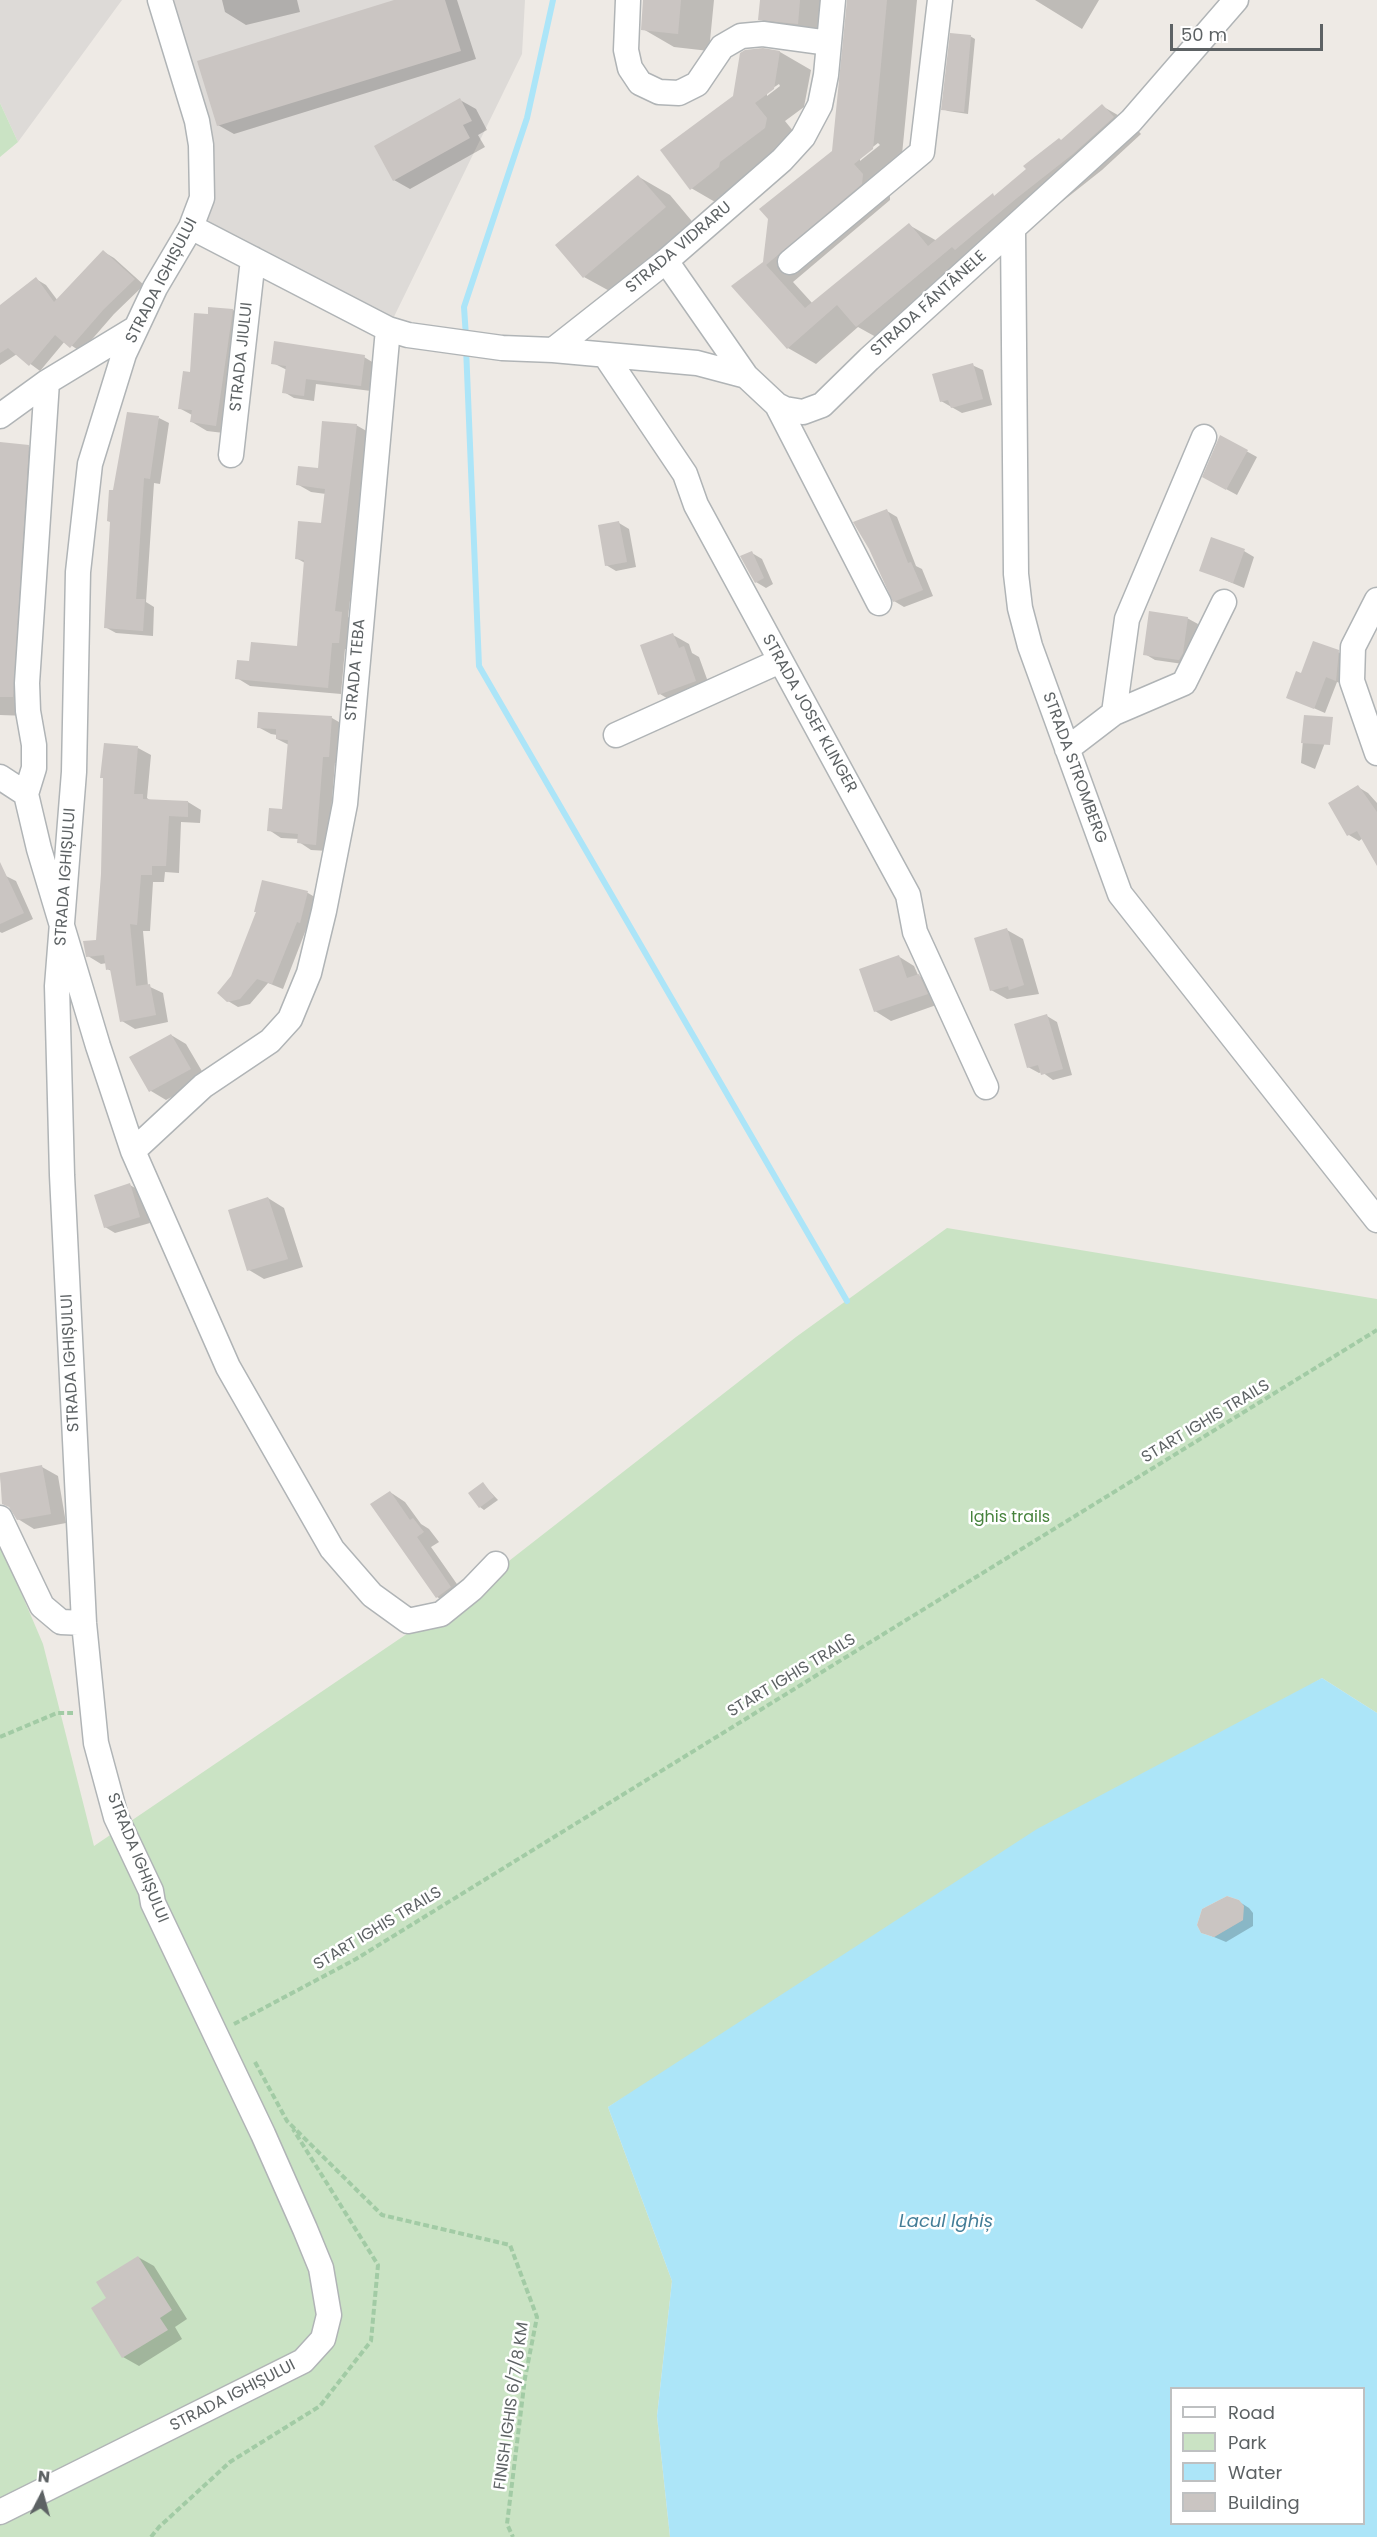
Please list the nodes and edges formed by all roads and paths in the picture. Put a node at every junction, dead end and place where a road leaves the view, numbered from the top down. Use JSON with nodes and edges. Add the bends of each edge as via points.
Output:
{"nodes":[{"id":1,"x":160,"y":0,"type":"edge"},
{"id":2,"x":628,"y":0,"type":"edge"},
{"id":3,"x":833,"y":0,"type":"edge"},
{"id":4,"x":940,"y":0,"type":"edge"},
{"id":5,"x":1236,"y":0,"type":"edge"},
{"id":6,"x":829,"y":43,"type":"junction"},
{"id":7,"x":191,"y":227,"type":"junction"},
{"id":8,"x":1013,"y":229,"type":"junction"},
{"id":9,"x":253,"y":259,"type":"junction"},
{"id":10,"x":666,"y":261,"type":"junction"},
{"id":11,"x":790,"y":262,"type":"dead end"},
{"id":12,"x":136,"y":328,"type":"junction"},
{"id":13,"x":398,"y":332,"type":"junction"},
{"id":14,"x":553,"y":350,"type":"junction"},
{"id":15,"x":605,"y":355,"type":"junction"},
{"id":16,"x":746,"y":376,"type":"junction"},
{"id":17,"x":47,"y":382,"type":"junction"},
{"id":18,"x":777,"y":405,"type":"junction"},
{"id":19,"x":0,"y":416,"type":"edge"},
{"id":20,"x":1204,"y":437,"type":"dead end"},
{"id":21,"x":231,"y":455,"type":"dead end"},
{"id":22,"x":1377,"y":600,"type":"edge"},
{"id":23,"x":1224,"y":602,"type":"dead end"},
{"id":24,"x":879,"y":603,"type":"dead end"},
{"id":25,"x":780,"y":661,"type":"junction"},
{"id":26,"x":1114,"y":713,"type":"junction"},
{"id":27,"x":1372,"y":725,"type":"edge"},
{"id":28,"x":616,"y":735,"type":"dead end"},
{"id":29,"x":1067,"y":749,"type":"junction"},
{"id":30,"x":1377,"y":753,"type":"edge"},
{"id":31,"x":0,"y":777,"type":"edge"},
{"id":32,"x":26,"y":794,"type":"junction"},
{"id":33,"x":63,"y":926,"type":"junction"},
{"id":34,"x":986,"y":1087,"type":"dead end"},
{"id":35,"x":133,"y":1151,"type":"junction"},
{"id":36,"x":1377,"y":1220,"type":"edge"},
{"id":37,"x":1377,"y":1330,"type":"edge"},
{"id":38,"x":0,"y":1518,"type":"edge"},
{"id":39,"x":496,"y":1564,"type":"dead end"},
{"id":40,"x":84,"y":1623,"type":"junction"},
{"id":41,"x":93,"y":1713,"type":"junction"},
{"id":42,"x":0,"y":1737,"type":"edge"},
{"id":43,"x":215,"y":2034,"type":"junction"},
{"id":44,"x":247,"y":2056,"type":"dead end"},
{"id":45,"x":0,"y":2512,"type":"edge"},
{"id":46,"x":513,"y":2537,"type":"edge"}],
"edges":[{"from":1,"to":7,"type":"street","name":"STRADA IGHIȘULUI","via":[[201,145],[202,198]]},
{"from":2,"to":6,"type":"street","via":[[626,50],[630,68],[640,83],[659,93],[679,93],[697,84],[717,53],[741,36],[763,34]]},
{"from":3,"to":6,"type":"street","name":"STRADA VIDRARU"},
{"from":4,"to":11,"type":"street","via":[[922,152]]},
{"from":5,"to":8,"type":"street","name":"STRADA FÂNTÂNELE","via":[[1131,121]]},
{"from":6,"to":10,"type":"street","name":"STRADA VIDRARU","via":[[820,105],[803,137]]},
{"from":7,"to":9,"type":"street"},
{"from":7,"to":12,"type":"street","name":"STRADA IGHIȘULUI"},
{"from":8,"to":18,"type":"street","name":"STRADA FÂNTÂNELE","via":[[822,405],[794,412]]},
{"from":8,"to":29,"type":"street","name":"STRADA STROMBERG","via":[[1016,574],[1029,646]]},
{"from":9,"to":13,"type":"street"},
{"from":9,"to":21,"type":"street","name":"STRADA JIULUI"},
{"from":10,"to":14,"type":"street","name":"STRADA VIDRARU"},
{"from":10,"to":16,"type":"street"},
{"from":12,"to":17,"type":"street"},
{"from":12,"to":33,"type":"street","name":"STRADA IGHIȘULUI","via":[[124,354],[90,464],[78,572],[74,772]]},
{"from":13,"to":14,"type":"street","via":[[501,348]]},
{"from":13,"to":35,"type":"street","name":"STRADA TEBA","via":[[345,804],[309,973],[290,1019],[270,1041],[203,1086]]},
{"from":14,"to":15,"type":"street"},
{"from":15,"to":16,"type":"street","via":[[697,363]]},
{"from":15,"to":25,"type":"street","name":"STRADA JOSEF KLINGER","via":[[685,474],[696,505]]},
{"from":16,"to":18,"type":"street"},
{"from":17,"to":19,"type":"street"},
{"from":17,"to":32,"type":"street","via":[[27,683],[34,768]]},
{"from":18,"to":24,"type":"street"},
{"from":20,"to":26,"type":"street","via":[[1127,619]]},
{"from":22,"to":27,"type":"street","via":[[1353,647],[1352,681]]},
{"from":23,"to":26,"type":"street","via":[[1184,683]]},
{"from":25,"to":28,"type":"street"},
{"from":25,"to":34,"type":"street","name":"STRADA JOSEF KLINGER","via":[[908,895],[915,932]]},
{"from":26,"to":29,"type":"street"},
{"from":27,"to":30,"type":"street"},
{"from":29,"to":36,"type":"street","name":"STRADA STROMBERG","via":[[1120,894]]},
{"from":31,"to":32,"type":"street"},
{"from":32,"to":33,"type":"street"},
{"from":33,"to":35,"type":"street"},
{"from":33,"to":40,"type":"street","name":"STRADA IGHIȘULUI","via":[[57,986],[62,1174]]},
{"from":35,"to":39,"type":"street","via":[[228,1367],[332,1549],[372,1595],[408,1621],[441,1614]]},
{"from":37,"to":43,"type":"path","name":"START IGHIS TRAILS","via":[[356,1959]]},
{"from":38,"to":40,"type":"street","via":[[42,1606],[61,1622]]},
{"from":40,"to":41,"type":"street","name":"STRADA IGHIȘULUI"},
{"from":41,"to":42,"type":"path","via":[[57,1713]]},
{"from":41,"to":43,"type":"street","name":"STRADA IGHIȘULUI","via":[[96,1743],[116,1817]]},
{"from":43,"to":45,"type":"street","name":"STRADA IGHIȘULUI","via":[[321,2268],[329,2314],[323,2339],[303,2361]]},
{"from":44,"to":46,"type":"path","name":"FINISH IGHIS 6/7/8 KM","via":[[255,2061],[287,2121],[382,2215],[510,2245],[537,2317],[525,2378],[507,2524]]}]}
